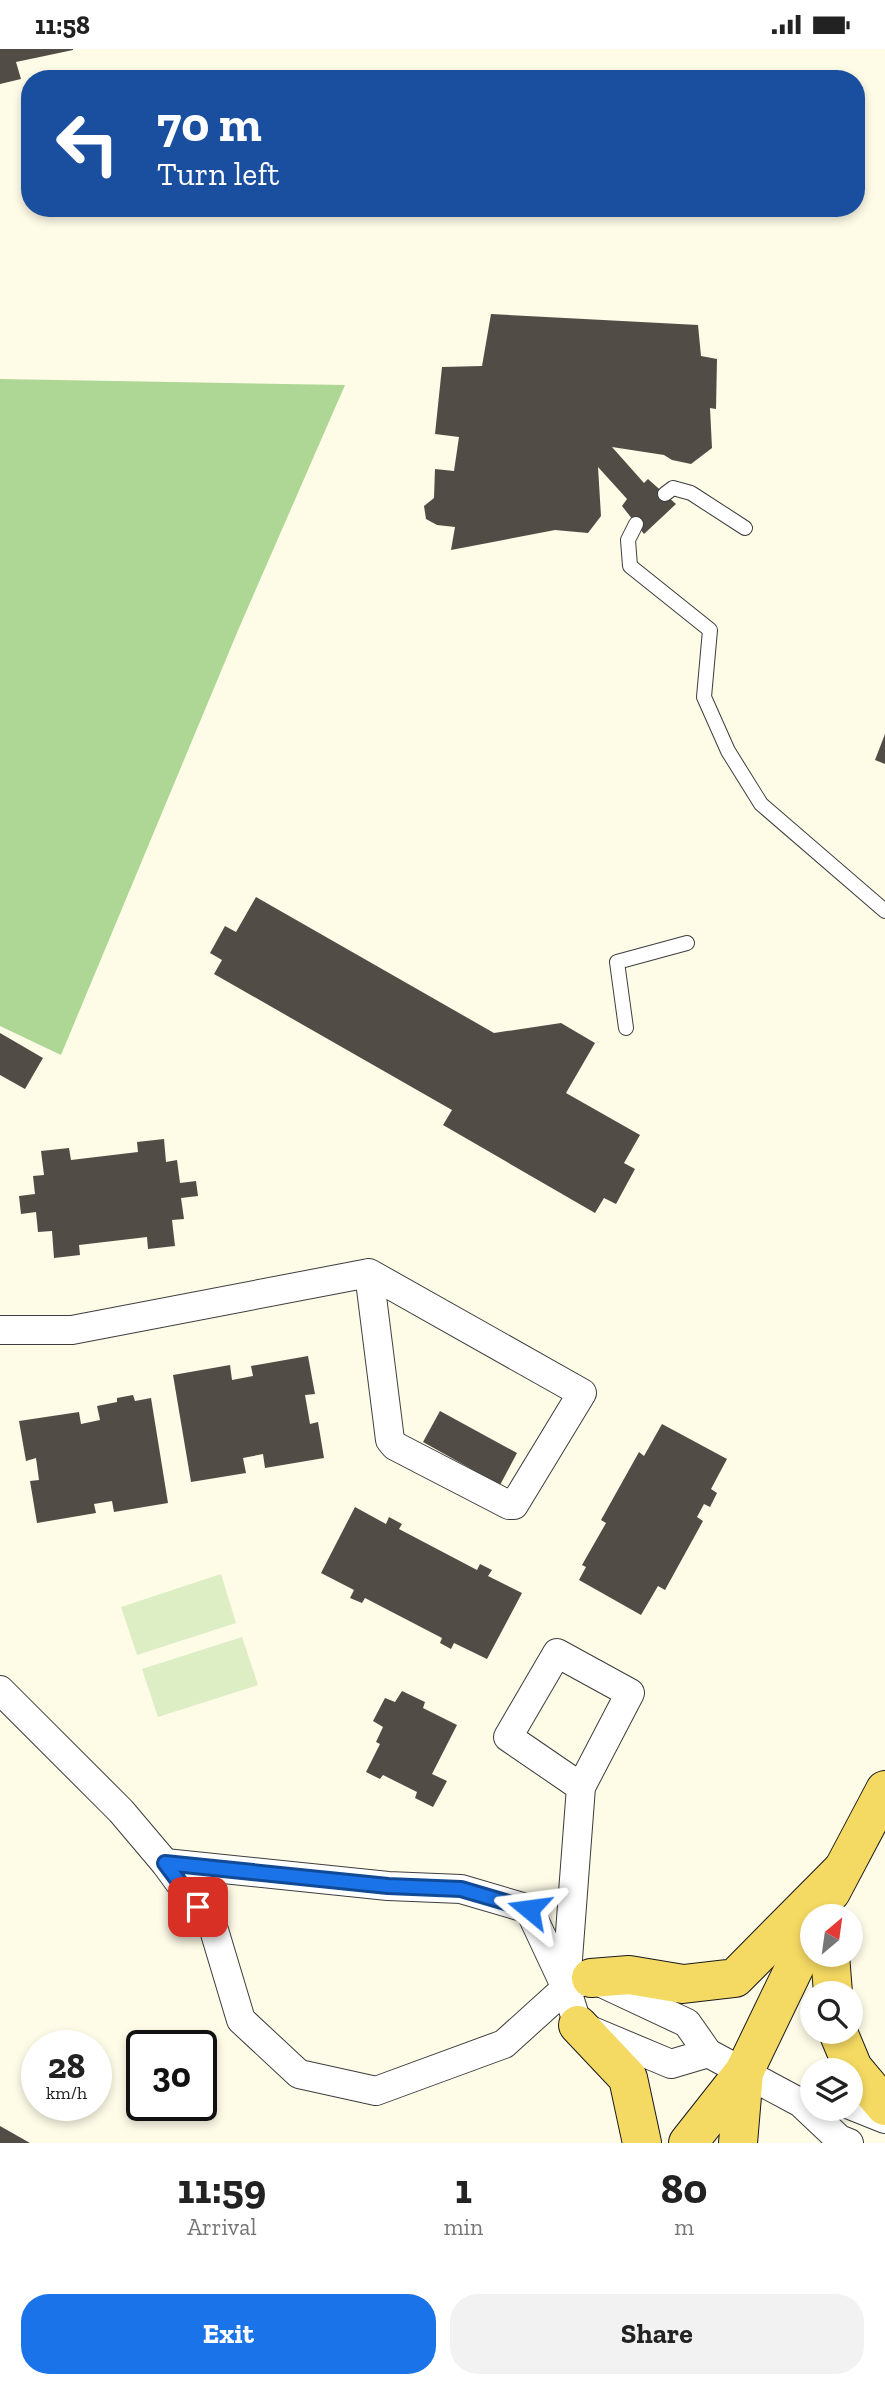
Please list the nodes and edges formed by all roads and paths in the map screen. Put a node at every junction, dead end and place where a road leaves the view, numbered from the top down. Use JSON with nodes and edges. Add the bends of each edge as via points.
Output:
{"nodes":[{"id":1,"x":665,"y":494,"type":"dead end"},
{"id":2,"x":636,"y":524,"type":"dead end"},
{"id":3,"x":745,"y":529,"type":"dead end"},
{"id":4,"x":885,"y":911,"type":"edge"},
{"id":5,"x":687,"y":943,"type":"dead end"},
{"id":6,"x":626,"y":1028,"type":"dead end"},
{"id":7,"x":369,"y":1273,"type":"junction"},
{"id":8,"x":0,"y":1330,"type":"edge"},
{"id":9,"x":0,"y":1690,"type":"edge"},
{"id":10,"x":581,"y":1787,"type":"junction"},
{"id":11,"x":885,"y":1790,"type":"edge"},
{"id":12,"x":165,"y":1863,"type":"junction"},
{"id":13,"x":841,"y":1871,"type":"junction"},
{"id":14,"x":825,"y":1904,"type":"edge"},
{"id":15,"x":837,"y":1904,"type":"edge"},
{"id":16,"x":800,"y":1956,"type":"edge"},
{"id":17,"x":579,"y":1983,"type":"junction"},
{"id":18,"x":578,"y":2025,"type":"junction"},
{"id":19,"x":843,"y":2044,"type":"edge"},
{"id":20,"x":708,"y":2053,"type":"junction"},
{"id":21,"x":744,"y":2073,"type":"junction"},
{"id":22,"x":800,"y":2099,"type":"edge"},
{"id":23,"x":885,"y":2106,"type":"edge"},
{"id":24,"x":863,"y":2110,"type":"edge"},
{"id":25,"x":885,"y":2119,"type":"edge"},
{"id":26,"x":822,"y":2121,"type":"edge"},
{"id":27,"x":642,"y":2143,"type":"edge"},
{"id":28,"x":688,"y":2143,"type":"edge"},
{"id":29,"x":738,"y":2143,"type":"edge"},
{"id":30,"x":849,"y":2143,"type":"edge"}],
"edges":[{"from":1,"to":3,"type":"lane","via":[[673,488],[691,493]]},
{"from":2,"to":4,"type":"lane","via":[[628,540],[630,566],[710,630],[704,697],[728,751],[761,804]]},
{"from":5,"to":6,"type":"lane","via":[[617,962]]},
{"from":7,"to":7,"type":"street","via":[[390,1440],[514,1505],[582,1393]]},
{"from":7,"to":8,"type":"street","via":[[72,1330]]},
{"from":9,"to":12,"type":"street","via":[[121,1811]]},
{"from":10,"to":10,"type":"street","via":[[508,1737],[557,1653],[630,1693]]},
{"from":10,"to":17,"type":"street"},
{"from":11,"to":13,"type":"main road"},
{"from":12,"to":17,"type":"street","via":[[461,1889],[529,1909]]},
{"from":12,"to":17,"type":"street","via":[[214,1930],[241,2020],[299,2074],[376,2091],[504,2044]]},
{"from":13,"to":14,"type":"main road"},
{"from":13,"to":15,"type":"main road"},
{"from":13,"to":17,"type":"main road","via":[[736,1978],[683,1984],[629,1975]]},
{"from":16,"to":21,"type":"main road"},
{"from":17,"to":18,"type":"street"},
{"from":17,"to":20,"type":"street","via":[[687,2023]]},
{"from":18,"to":20,"type":"street","via":[[671,2064]]},
{"from":18,"to":27,"type":"main road","via":[[628,2078]]},
{"from":19,"to":23,"type":"main road","via":[[853,2068]]},
{"from":20,"to":21,"type":"street"},
{"from":21,"to":22,"type":"street"},
{"from":21,"to":28,"type":"main road"},
{"from":21,"to":29,"type":"main road"},
{"from":24,"to":25,"type":"street"},
{"from":26,"to":30,"type":"street","via":[[839,2140]]}]}
